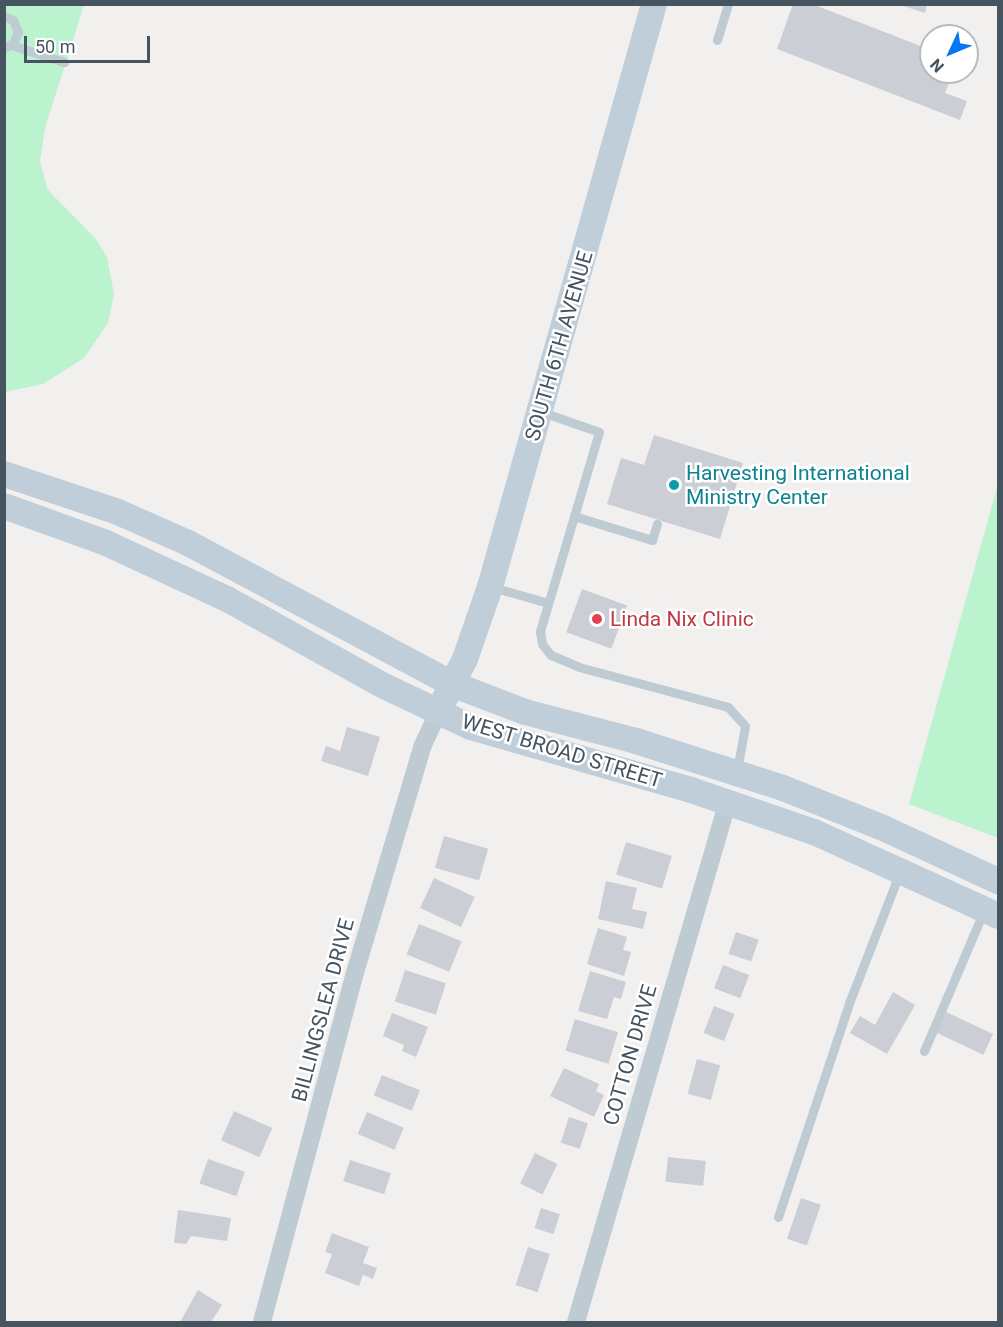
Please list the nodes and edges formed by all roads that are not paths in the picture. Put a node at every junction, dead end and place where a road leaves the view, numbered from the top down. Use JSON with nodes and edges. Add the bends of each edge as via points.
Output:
{"nodes":[{"id":1,"x":654,"y":4,"type":"edge"},
{"id":2,"x":728,"y":4,"type":"edge"},
{"id":3,"x":4,"y":16,"type":"edge"},
{"id":4,"x":717,"y":40,"type":"dead end"},
{"id":5,"x":8,"y":46,"type":"edge"},
{"id":6,"x":64,"y":62,"type":"dead end"},
{"id":7,"x":541,"y":412,"type":"junction"},
{"id":8,"x":4,"y":474,"type":"edge"},
{"id":9,"x":4,"y":506,"type":"edge"},
{"id":10,"x":574,"y":516,"type":"junction"},
{"id":11,"x":657,"y":525,"type":"dead end"},
{"id":12,"x":490,"y":587,"type":"junction"},
{"id":13,"x":548,"y":603,"type":"junction"},
{"id":14,"x":452,"y":684,"type":"junction"},
{"id":15,"x":438,"y":712,"type":"junction"},
{"id":16,"x":737,"y":771,"type":"junction"},
{"id":17,"x":728,"y":801,"type":"junction"},
{"id":18,"x":902,"y":869,"type":"junction"},
{"id":19,"x":999,"y":881,"type":"edge"},
{"id":20,"x":992,"y":913,"type":"edge"},
{"id":21,"x":924,"y":1051,"type":"dead end"},
{"id":22,"x":778,"y":1217,"type":"dead end"},
{"id":23,"x":262,"y":1323,"type":"edge"},
{"id":24,"x":576,"y":1323,"type":"edge"}],
"edges":[{"from":1,"to":7,"type":"main road","name":"SOUTH 6TH AVENUE"},
{"from":2,"to":4,"type":"lane"},
{"from":3,"to":5,"type":"lane","via":[[13,21],[18,32]]},
{"from":5,"to":6,"type":"lane"},
{"from":7,"to":10,"type":"lane","via":[[599,432]]},
{"from":7,"to":12,"type":"main road","name":"SOUTH 6TH AVENUE"},
{"from":8,"to":14,"type":"main road","name":"WEST BROAD STREET","via":[[107,508],[188,543]]},
{"from":9,"to":15,"type":"main road","name":"WEST BROAD STREET","via":[[104,542],[227,599]]},
{"from":10,"to":11,"type":"lane","via":[[652,540]]},
{"from":10,"to":13,"type":"lane"},
{"from":12,"to":13,"type":"lane"},
{"from":12,"to":14,"type":"main road","name":"SOUTH 6TH AVENUE"},
{"from":13,"to":16,"type":"lane","via":[[540,631],[551,655],[601,674],[721,704],[735,712],[746,735]]},
{"from":14,"to":15,"type":"main road","name":"SOUTH 6TH AVENUE"},
{"from":14,"to":16,"type":"main road","name":"WEST BROAD STREET","via":[[525,712]]},
{"from":15,"to":17,"type":"main road","name":"WEST BROAD STREET","via":[[506,739]]},
{"from":15,"to":23,"type":"street","name":"BILLINGSLEA DRIVE","via":[[423,746],[354,976]]},
{"from":16,"to":17,"type":"main road"},
{"from":16,"to":19,"type":"main road","name":"WEST BROAD STREET","via":[[881,827]]},
{"from":17,"to":18,"type":"main road","name":"WEST BROAD STREET"},
{"from":17,"to":24,"type":"street","name":"COTTON DRIVE"},
{"from":18,"to":20,"type":"main road","name":"WEST BROAD STREET"},
{"from":18,"to":22,"type":"lane","via":[[849,1003]]},
{"from":20,"to":21,"type":"lane"}]}
